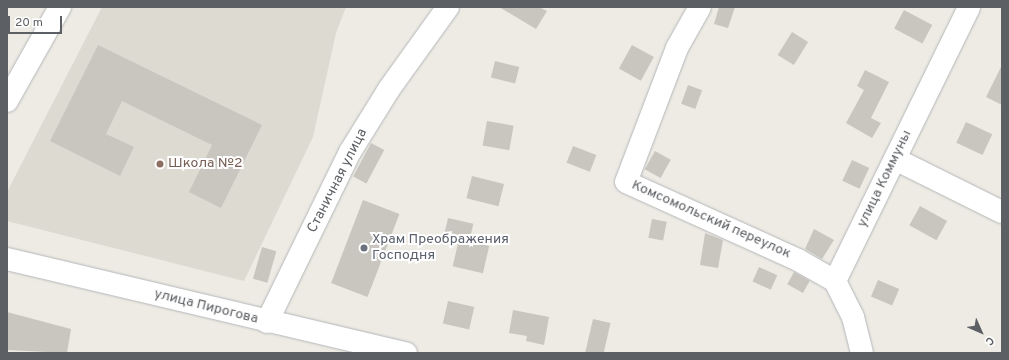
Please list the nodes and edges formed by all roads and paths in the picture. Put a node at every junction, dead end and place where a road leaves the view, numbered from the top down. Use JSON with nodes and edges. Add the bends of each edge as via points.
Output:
{"nodes":[{"id":1,"x":60,"y":7,"type":"edge"},
{"id":2,"x":448,"y":7,"type":"edge"},
{"id":3,"x":700,"y":7,"type":"edge"},
{"id":4,"x":969,"y":7,"type":"edge"},
{"id":5,"x":15,"y":68,"type":"edge"},
{"id":6,"x":7,"y":101,"type":"edge"},
{"id":7,"x":895,"y":159,"type":"junction"},
{"id":8,"x":1002,"y":212,"type":"edge"},
{"id":9,"x":7,"y":258,"type":"edge"},
{"id":10,"x":835,"y":281,"type":"junction"},
{"id":11,"x":268,"y":322,"type":"junction"},
{"id":12,"x":384,"y":350,"type":"edge"},
{"id":13,"x":406,"y":353,"type":"edge"},
{"id":14,"x":862,"y":353,"type":"edge"}],
"edges":[{"from":1,"to":5,"type":"street"},
{"from":2,"to":11,"type":"street","name":"Станичная улица","via":[[350,152]]},
{"from":3,"to":10,"type":"street","name":"Комсомольский переулок","via":[[677,48],[626,182],[798,260]]},
{"from":4,"to":7,"type":"street","name":"улица Коммуны"},
{"from":5,"to":6,"type":"street"},
{"from":7,"to":8,"type":"street"},
{"from":7,"to":10,"type":"street","name":"улица Коммуны"},
{"from":9,"to":11,"type":"street","name":"улица Пирогова"},
{"from":10,"to":14,"type":"street","via":[[853,317]]},
{"from":11,"to":12,"type":"street","name":"улица Пирогова"},
{"from":12,"to":13,"type":"street","name":"улица Пирогова"}]}
